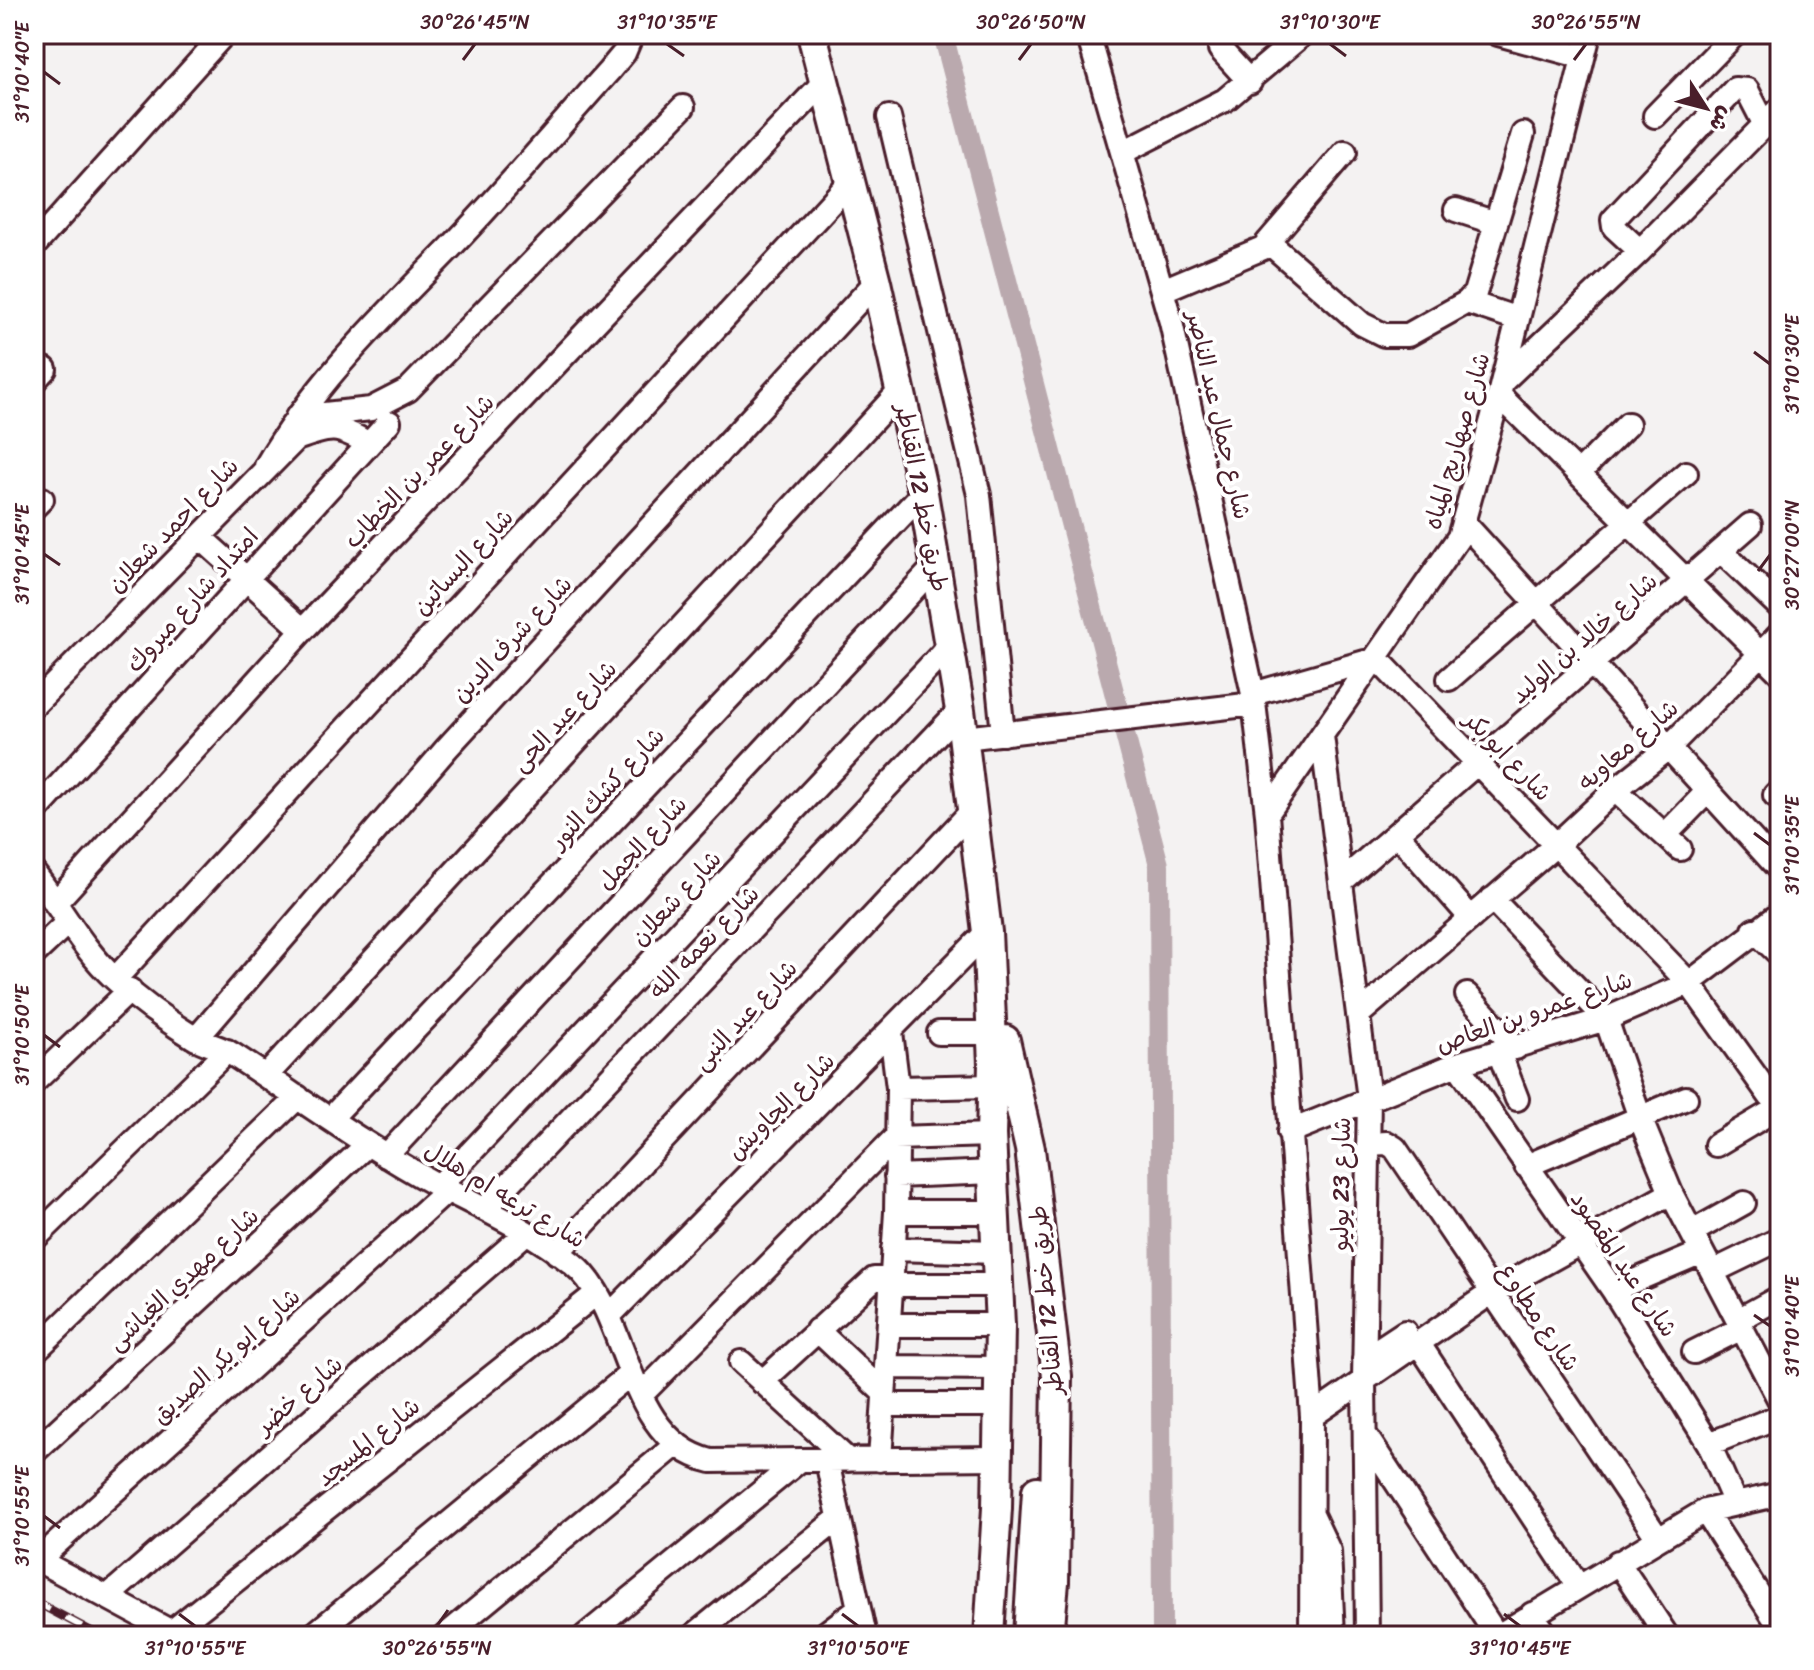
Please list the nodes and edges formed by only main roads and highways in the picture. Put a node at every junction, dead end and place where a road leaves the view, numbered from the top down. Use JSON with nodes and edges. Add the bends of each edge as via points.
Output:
{"nodes":[{"id":1,"x":812,"y":34,"type":"edge"},
{"id":2,"x":991,"y":969,"type":"junction"},
{"id":3,"x":999,"y":1071,"type":"junction"},
{"id":4,"x":1007,"y":1448,"type":"junction"},
{"id":5,"x":989,"y":1636,"type":"edge"},
{"id":6,"x":1006,"y":1636,"type":"edge"},
{"id":7,"x":1028,"y":1636,"type":"edge"},
{"id":8,"x":1049,"y":1636,"type":"edge"}],
"edges":[{"from":1,"to":2,"type":"main road","name":"طريق خط 12 القناطر","via":[[923,493],[960,710]]},
{"from":2,"to":3,"type":"main road","name":"طريق خط 12 القناطر"},
{"from":2,"to":3,"type":"main road","name":"طريق خط 12 القناطر"},
{"from":3,"to":4,"type":"main road","via":[[1013,1222]]},
{"from":3,"to":4,"type":"main road","name":"طريق خط 12 القناطر","via":[[991,1135],[999,1285],[998,1405]]},
{"from":3,"to":7,"type":"main road","via":[[1036,1300],[1042,1423]]},
{"from":3,"to":8,"type":"main road","name":"طريق خط 12 القناطر","via":[[1030,1149],[1057,1376]]},
{"from":4,"to":5,"type":"main road","name":"طريق خط 12 القناطر"},
{"from":4,"to":6,"type":"main road"}]}
